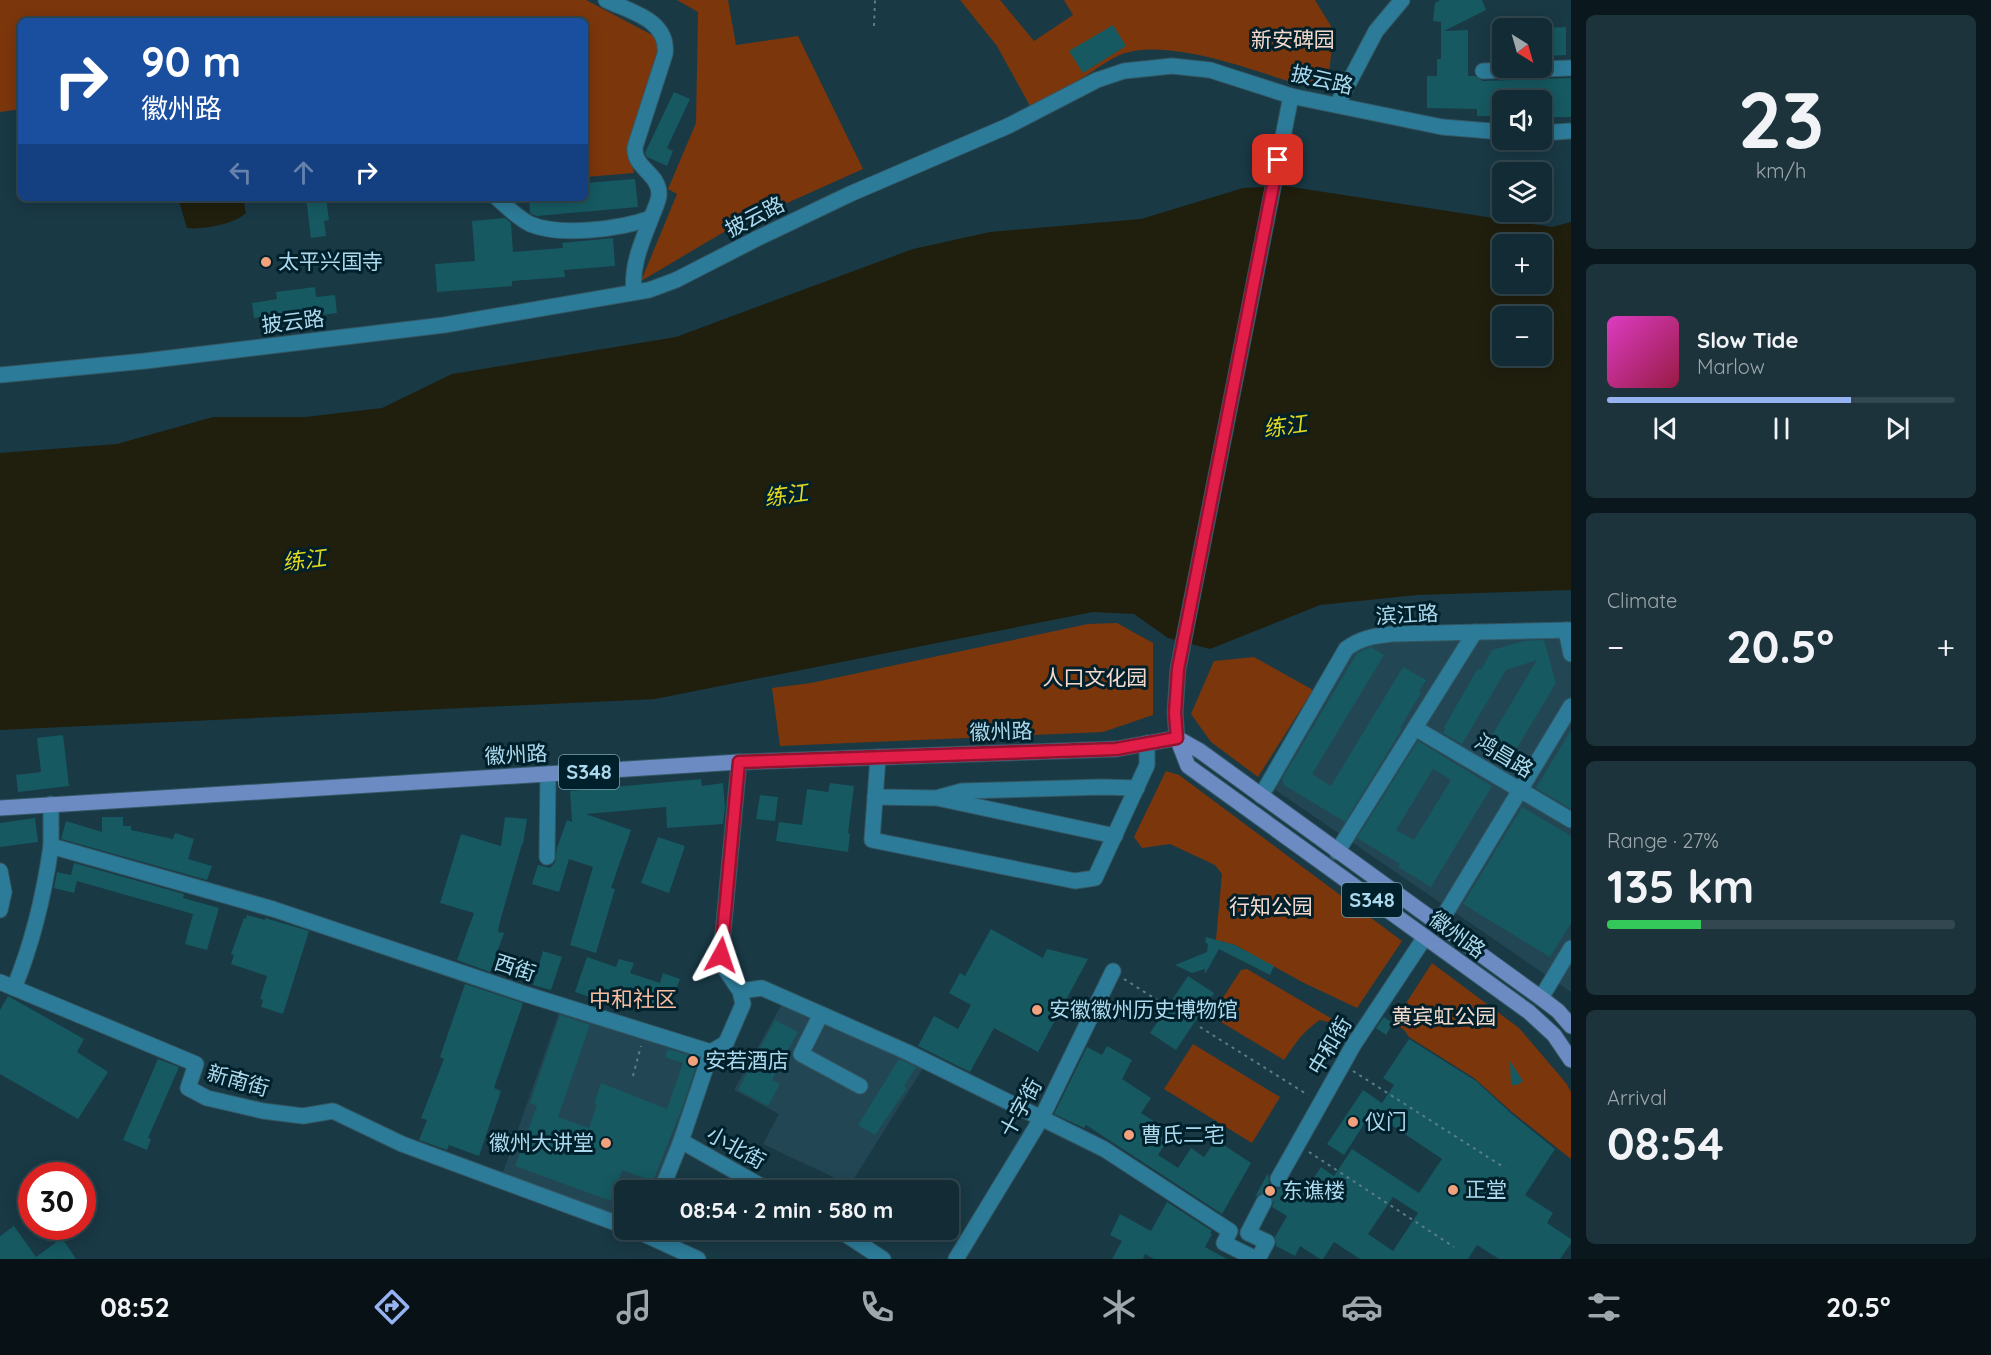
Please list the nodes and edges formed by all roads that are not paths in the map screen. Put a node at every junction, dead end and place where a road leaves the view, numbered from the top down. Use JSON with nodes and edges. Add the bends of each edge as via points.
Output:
{"nodes":[{"id":1,"x":606,"y":0,"type":"edge"},
{"id":2,"x":1402,"y":0,"type":"edge"},
{"id":3,"x":1571,"y":68,"type":"edge"},
{"id":4,"x":1484,"y":71,"type":"dead end"},
{"id":5,"x":1291,"y":96,"type":"junction"},
{"id":6,"x":1336,"y":105,"type":"junction"},
{"id":7,"x":1492,"y":131,"type":"edge"},
{"id":8,"x":1571,"y":131,"type":"edge"},
{"id":9,"x":1552,"y":132,"type":"edge"},
{"id":10,"x":500,"y":201,"type":"edge"},
{"id":11,"x":651,"y":218,"type":"junction"},
{"id":12,"x":634,"y":292,"type":"junction"},
{"id":13,"x":0,"y":375,"type":"edge"},
{"id":14,"x":1568,"y":630,"type":"edge"},
{"id":15,"x":1475,"y":632,"type":"junction"},
{"id":16,"x":1571,"y":654,"type":"edge"},
{"id":17,"x":1571,"y":706,"type":"edge"},
{"id":18,"x":1415,"y":728,"type":"junction"},
{"id":19,"x":1177,"y":738,"type":"junction"},
{"id":20,"x":1148,"y":743,"type":"junction"},
{"id":21,"x":878,"y":757,"type":"junction"},
{"id":22,"x":739,"y":762,"type":"junction"},
{"id":23,"x":548,"y":774,"type":"junction"},
{"id":24,"x":1137,"y":788,"type":"junction"},
{"id":25,"x":1520,"y":790,"type":"junction"},
{"id":26,"x":875,"y":796,"type":"junction"},
{"id":27,"x":1261,"y":796,"type":"junction"},
{"id":28,"x":937,"y":798,"type":"junction"},
{"id":29,"x":51,"y":804,"type":"junction"},
{"id":30,"x":0,"y":808,"type":"edge"},
{"id":31,"x":1571,"y":820,"type":"edge"},
{"id":32,"x":1115,"y":836,"type":"junction"},
{"id":33,"x":51,"y":846,"type":"junction"},
{"id":34,"x":1337,"y":852,"type":"junction"},
{"id":35,"x":547,"y":857,"type":"dead end"},
{"id":36,"x":0,"y":871,"type":"edge"},
{"id":37,"x":0,"y":910,"type":"edge"},
{"id":38,"x":1439,"y":924,"type":"junction"},
{"id":39,"x":1425,"y":937,"type":"junction"},
{"id":40,"x":1571,"y":948,"type":"edge"},
{"id":41,"x":1113,"y":971,"type":"road end"},
{"id":42,"x":7,"y":985,"type":"edge"},
{"id":43,"x":740,"y":991,"type":"junction"},
{"id":44,"x":1541,"y":998,"type":"junction"},
{"id":45,"x":821,"y":1014,"type":"junction"},
{"id":46,"x":1571,"y":1026,"type":"edge"},
{"id":47,"x":711,"y":1052,"type":"junction"},
{"id":48,"x":1570,"y":1057,"type":"edge"},
{"id":49,"x":860,"y":1086,"type":"dead end"},
{"id":50,"x":1041,"y":1119,"type":"junction"},
{"id":51,"x":681,"y":1141,"type":"junction"},
{"id":52,"x":1278,"y":1179,"type":"tunnel mouth"},
{"id":53,"x":665,"y":1180,"type":"edge"},
{"id":54,"x":751,"y":1180,"type":"edge"},
{"id":55,"x":1264,"y":1202,"type":"tunnel mouth"},
{"id":56,"x":614,"y":1222,"type":"edge"},
{"id":57,"x":660,"y":1240,"type":"edge"},
{"id":58,"x":854,"y":1240,"type":"edge"},
{"id":59,"x":1237,"y":1255,"type":"edge"},
{"id":60,"x":698,"y":1259,"type":"edge"},
{"id":61,"x":883,"y":1259,"type":"edge"},
{"id":62,"x":956,"y":1259,"type":"edge"},
{"id":63,"x":1257,"y":1259,"type":"edge"}],
"edges":[{"from":1,"to":11,"type":"street","via":[[655,24],[665,41],[665,54],[635,147],[638,162],[651,174],[659,191]]},
{"from":2,"to":6,"type":"street","via":[[1377,31]]},
{"from":3,"to":4,"type":"street"},
{"from":5,"to":6,"type":"street","name":"披云路"},
{"from":5,"to":12,"type":"street","name":"披云路","via":[[1191,67],[1153,67],[1110,75],[1008,126],[850,194],[676,280]]},
{"from":5,"to":19,"type":"street","via":[[1178,669]]},
{"from":6,"to":7,"type":"street","name":"披云路","via":[[1442,126]]},
{"from":8,"to":9,"type":"street"},
{"from":10,"to":11,"type":"street","via":[[524,220],[547,229],[609,229]]},
{"from":11,"to":12,"type":"street","via":[[635,260]]},
{"from":12,"to":13,"type":"street","name":"披云路","via":[[444,326]]},
{"from":14,"to":15,"type":"street","name":"滨江路"},
{"from":14,"to":16,"type":"street"},
{"from":15,"to":18,"type":"street"},
{"from":15,"to":27,"type":"street","name":"滨江路","via":[[1369,637],[1346,649]]},
{"from":17,"to":25,"type":"street"},
{"from":18,"to":25,"type":"street","name":"鸿昌路"},
{"from":18,"to":34,"type":"street"},
{"from":19,"to":20,"type":"main road","name":"徽州路","number":"S348"},
{"from":19,"to":27,"type":"main road","name":"徽州路","number":"S348"},
{"from":19,"to":39,"type":"main road","name":"徽州路","number":"S348","via":[[1188,766]]},
{"from":20,"to":21,"type":"main road","name":"徽州路","number":"S348","via":[[1116,749]]},
{"from":20,"to":24,"type":"street","via":[[1147,765]]},
{"from":21,"to":22,"type":"main road","name":"徽州路","number":"S348"},
{"from":21,"to":26,"type":"street"},
{"from":22,"to":23,"type":"main road","name":"徽州路","number":"S348"},
{"from":22,"to":43,"type":"street","via":[[721,955]]},
{"from":23,"to":29,"type":"main road","name":"徽州路","number":"S348"},
{"from":23,"to":35,"type":"street"},
{"from":24,"to":28,"type":"street","via":[[962,791]]},
{"from":24,"to":32,"type":"street"},
{"from":25,"to":31,"type":"street","name":"鸿昌路"},
{"from":25,"to":38,"type":"street"},
{"from":26,"to":28,"type":"street"},
{"from":26,"to":32,"type":"street","via":[[872,840],[1075,881],[1095,879]]},
{"from":27,"to":34,"type":"main road","name":"徽州路","number":"S348"},
{"from":28,"to":32,"type":"street"},
{"from":29,"to":30,"type":"main road","name":"徽州路","number":"S348"},
{"from":29,"to":33,"type":"street"},
{"from":33,"to":42,"type":"street","name":"新南街","via":[[42,904],[25,961]]},
{"from":33,"to":47,"type":"street","name":"西街","via":[[273,909]]},
{"from":34,"to":38,"type":"main road","name":"徽州路","number":"S348"},
{"from":36,"to":37,"type":"street","via":[[4,892]]},
{"from":38,"to":44,"type":"main road","name":"徽州路","number":"S348"},
{"from":39,"to":48,"type":"main road","name":"徽州路","number":"S348","via":[[1545,1025]]},
{"from":39,"to":52,"type":"street","name":"中和街","via":[[1354,1044]]},
{"from":40,"to":44,"type":"street"},
{"from":41,"to":50,"type":"street","name":"十字街"},
{"from":42,"to":56,"type":"street","name":"新南街","via":[[196,1064],[188,1088],[207,1098],[303,1116],[333,1111],[402,1144]]},
{"from":43,"to":45,"type":"street","via":[[762,988]]},
{"from":43,"to":47,"type":"street","via":[[743,1004],[726,1043]]},
{"from":44,"to":46,"type":"main road","name":"徽州路","number":"S348"},
{"from":45,"to":49,"type":"street","via":[[801,1054]]},
{"from":45,"to":50,"type":"street"},
{"from":47,"to":51,"type":"street"},
{"from":50,"to":59,"type":"street","via":[[1104,1149],[1230,1231],[1224,1243]]},
{"from":50,"to":62,"type":"street","name":"十字街"},
{"from":51,"to":53,"type":"street"},
{"from":51,"to":54,"type":"street","name":"小北街"},
{"from":55,"to":63,"type":"street","via":[[1248,1233],[1267,1242]]},
{"from":57,"to":60,"type":"street"},
{"from":58,"to":61,"type":"street"},
{"from":59,"to":63,"type":"street"}]}
